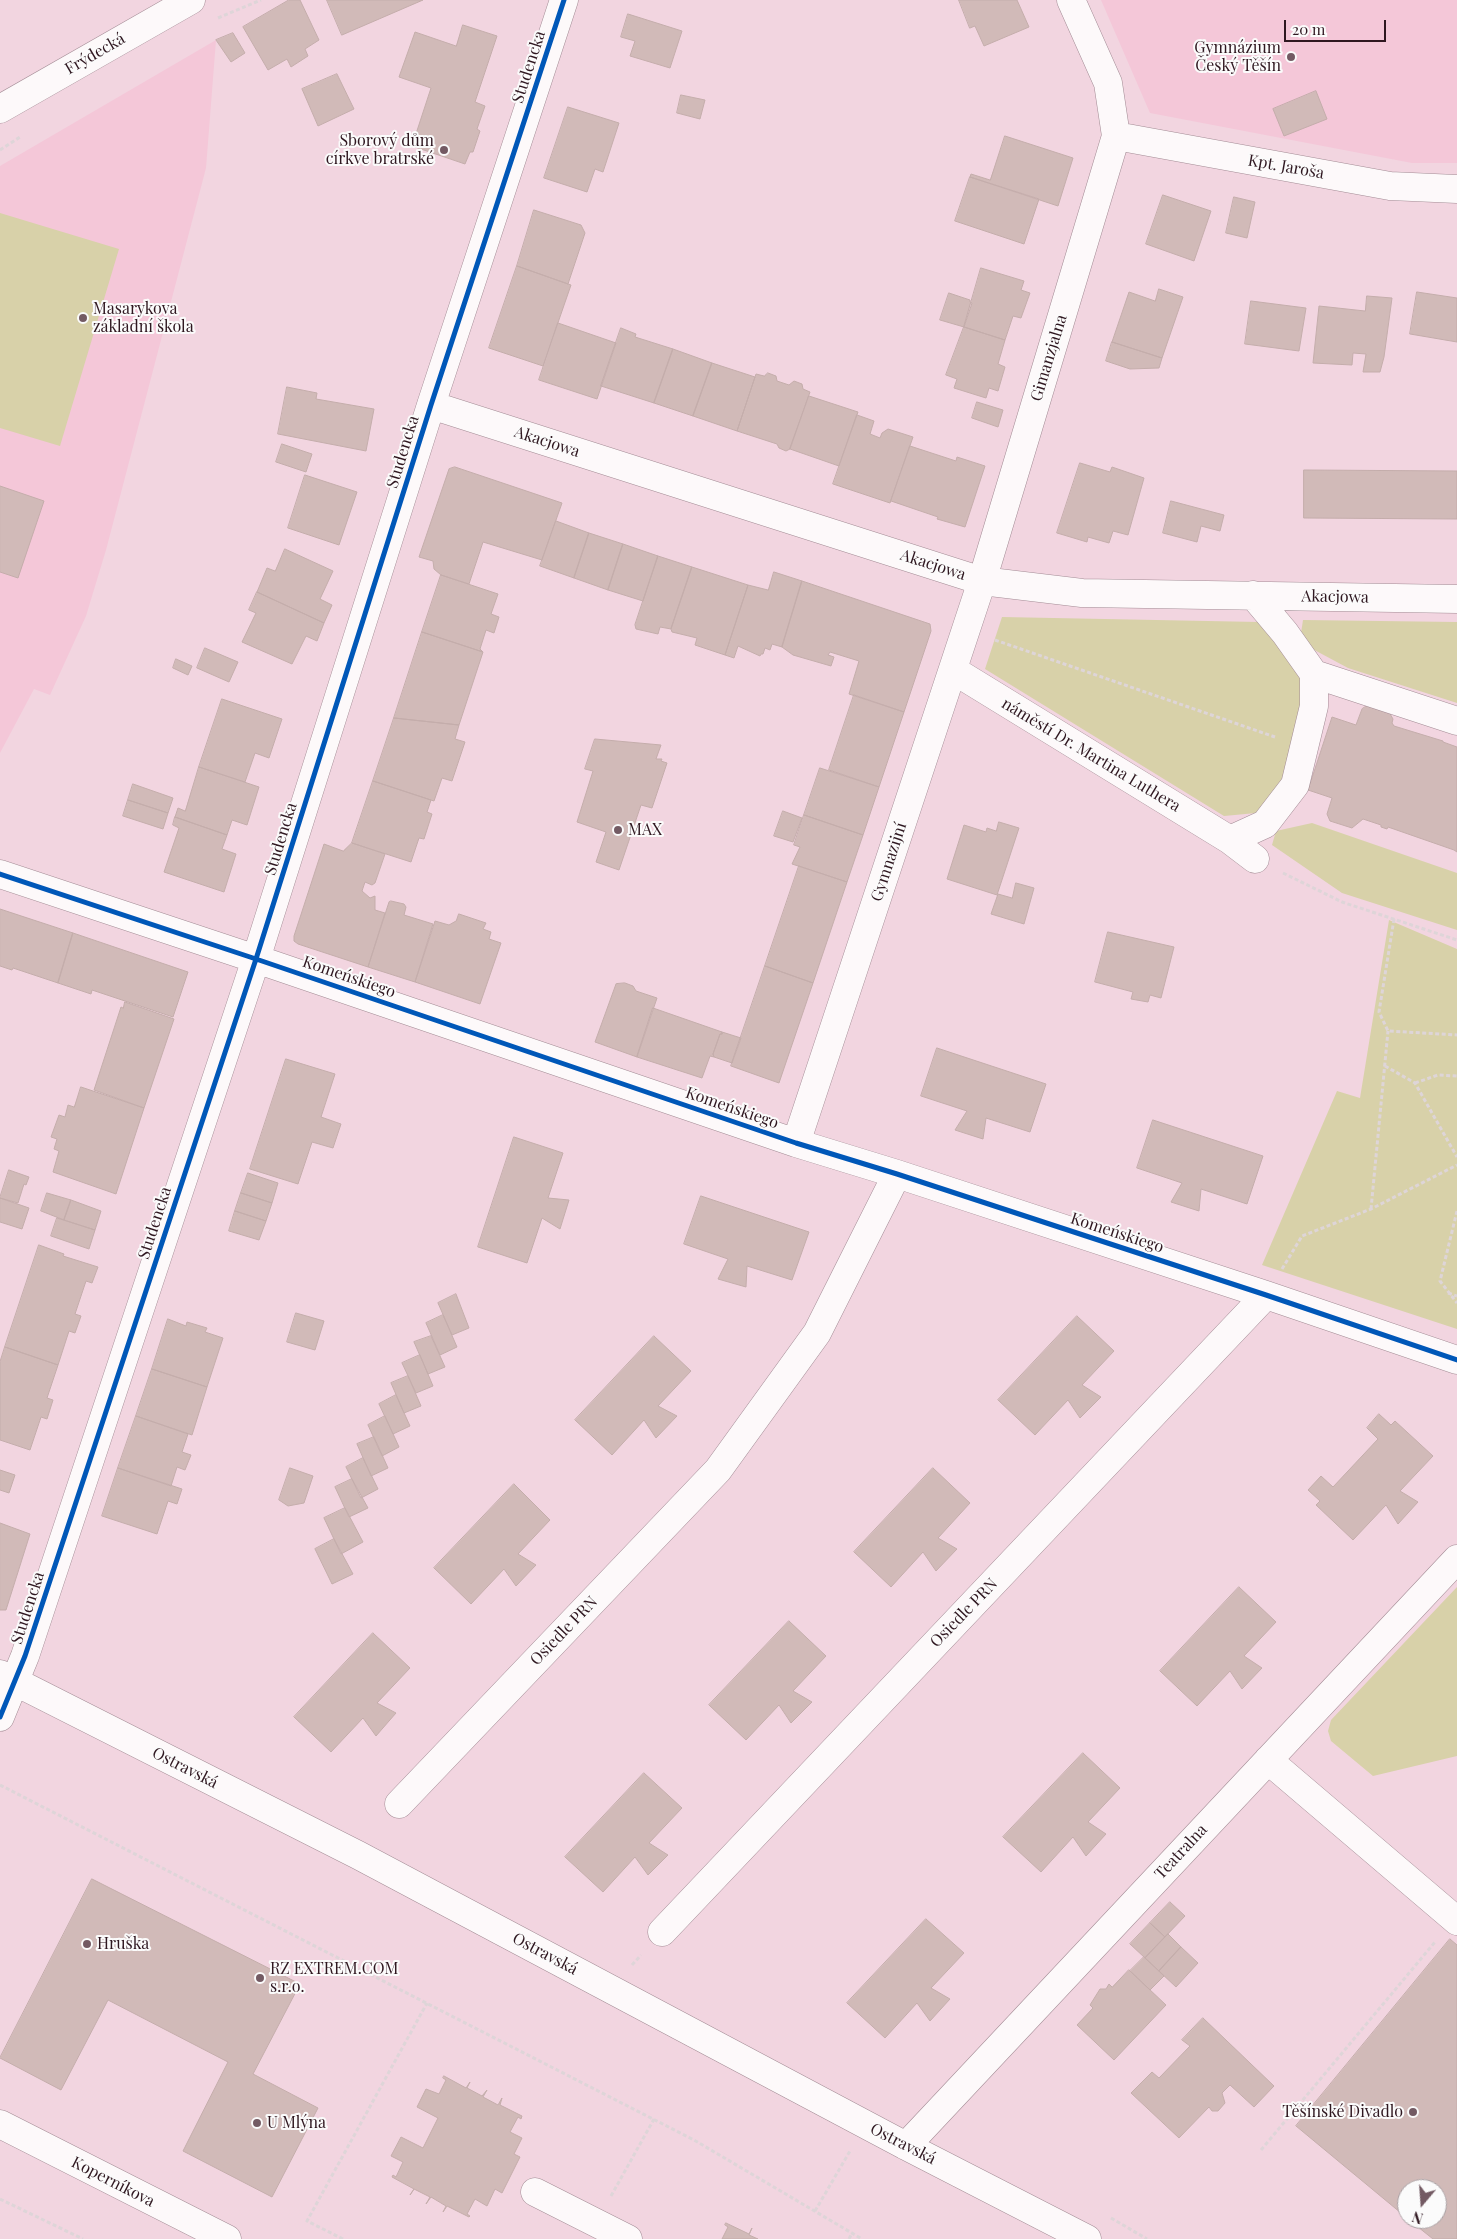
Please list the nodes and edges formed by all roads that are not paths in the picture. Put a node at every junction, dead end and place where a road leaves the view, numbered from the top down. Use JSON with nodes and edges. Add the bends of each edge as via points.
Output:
{"nodes":[{"id":1,"x":191,"y":0,"type":"edge"},
{"id":2,"x":564,"y":0,"type":"edge"},
{"id":3,"x":1071,"y":0,"type":"edge"},
{"id":4,"x":0,"y":109,"type":"edge"},
{"id":5,"x":1116,"y":136,"type":"junction"},
{"id":6,"x":1457,"y":189,"type":"edge"},
{"id":7,"x":431,"y":404,"type":"junction"},
{"id":8,"x":982,"y":580,"type":"junction"},
{"id":9,"x":1253,"y":596,"type":"junction"},
{"id":10,"x":1457,"y":599,"type":"edge"},
{"id":11,"x":953,"y":670,"type":"junction"},
{"id":12,"x":1314,"y":674,"type":"junction"},
{"id":13,"x":1457,"y":721,"type":"edge"},
{"id":14,"x":1230,"y":840,"type":"junction"},
{"id":15,"x":1255,"y":859,"type":"road end"},
{"id":16,"x":0,"y":874,"type":"edge"},
{"id":17,"x":256,"y":958,"type":"junction"},
{"id":18,"x":796,"y":1143,"type":"junction"},
{"id":19,"x":896,"y":1174,"type":"junction"},
{"id":20,"x":1266,"y":1295,"type":"junction"},
{"id":21,"x":1457,"y":1360,"type":"edge"},
{"id":22,"x":1457,"y":1559,"type":"edge"},
{"id":23,"x":7,"y":1678,"type":"edge"},
{"id":24,"x":0,"y":1717,"type":"edge"},
{"id":25,"x":1268,"y":1760,"type":"junction"},
{"id":26,"x":399,"y":1804,"type":"dead end"},
{"id":27,"x":1456,"y":1920,"type":"edge"},
{"id":28,"x":662,"y":1932,"type":"dead end"},
{"id":29,"x":0,"y":2124,"type":"edge"},
{"id":30,"x":906,"y":2146,"type":"junction"},
{"id":31,"x":535,"y":2192,"type":"dead end"},
{"id":32,"x":592,"y":2231,"type":"edge"},
{"id":33,"x":227,"y":2239,"type":"edge"},
{"id":34,"x":628,"y":2239,"type":"edge"},
{"id":35,"x":1087,"y":2239,"type":"edge"}],
"edges":[{"from":1,"to":4,"type":"street","name":"Frýdecká"},
{"from":2,"to":7,"type":"street","name":"Studencka"},
{"from":3,"to":5,"type":"street","via":[[1108,83]]},
{"from":5,"to":6,"type":"street","name":"Kpt. Jaroša","via":[[1390,186]]},
{"from":5,"to":8,"type":"street","name":"Gimanzjalna"},
{"from":7,"to":8,"type":"street","name":"Akacjowa"},
{"from":7,"to":17,"type":"street","name":"Studencka"},
{"from":8,"to":9,"type":"street","name":"Akacjowa","via":[[1082,593]]},
{"from":8,"to":11,"type":"street","name":"Gymnazijní"},
{"from":9,"to":10,"type":"street","name":"Akacjowa"},
{"from":9,"to":12,"type":"street"},
{"from":11,"to":14,"type":"street","name":"náměstí Dr. Martina Luthera"},
{"from":11,"to":18,"type":"street","name":"Gymnazijní"},
{"from":12,"to":13,"type":"street"},
{"from":12,"to":14,"type":"street","via":[[1314,706],[1295,785],[1265,824]]},
{"from":14,"to":15,"type":"street","name":"náměstí Dr. Martina Luthera"},
{"from":16,"to":17,"type":"street","name":"Komeńskiego"},
{"from":17,"to":18,"type":"street","name":"Komeńskiego"},
{"from":17,"to":23,"type":"street","name":"Studencka"},
{"from":18,"to":19,"type":"street","name":"Komeńskiego"},
{"from":19,"to":20,"type":"street","name":"Komeńskiego"},
{"from":19,"to":26,"type":"street","name":"Osiedle PRN","via":[[817,1333],[718,1470]]},
{"from":20,"to":21,"type":"street","name":"Komeńskiego"},
{"from":20,"to":28,"type":"street","name":"Osiedle PRN"},
{"from":22,"to":25,"type":"street","name":"Teatralna"},
{"from":23,"to":24,"type":"street"},
{"from":23,"to":30,"type":"street","name":"Ostravská","via":[[358,1855]]},
{"from":25,"to":27,"type":"street"},
{"from":25,"to":30,"type":"street","name":"Teatralna"},
{"from":29,"to":33,"type":"street","name":"Koperníkova"},
{"from":30,"to":35,"type":"street","name":"Ostravská"},
{"from":31,"to":32,"type":"street"},
{"from":32,"to":34,"type":"street"}]}
